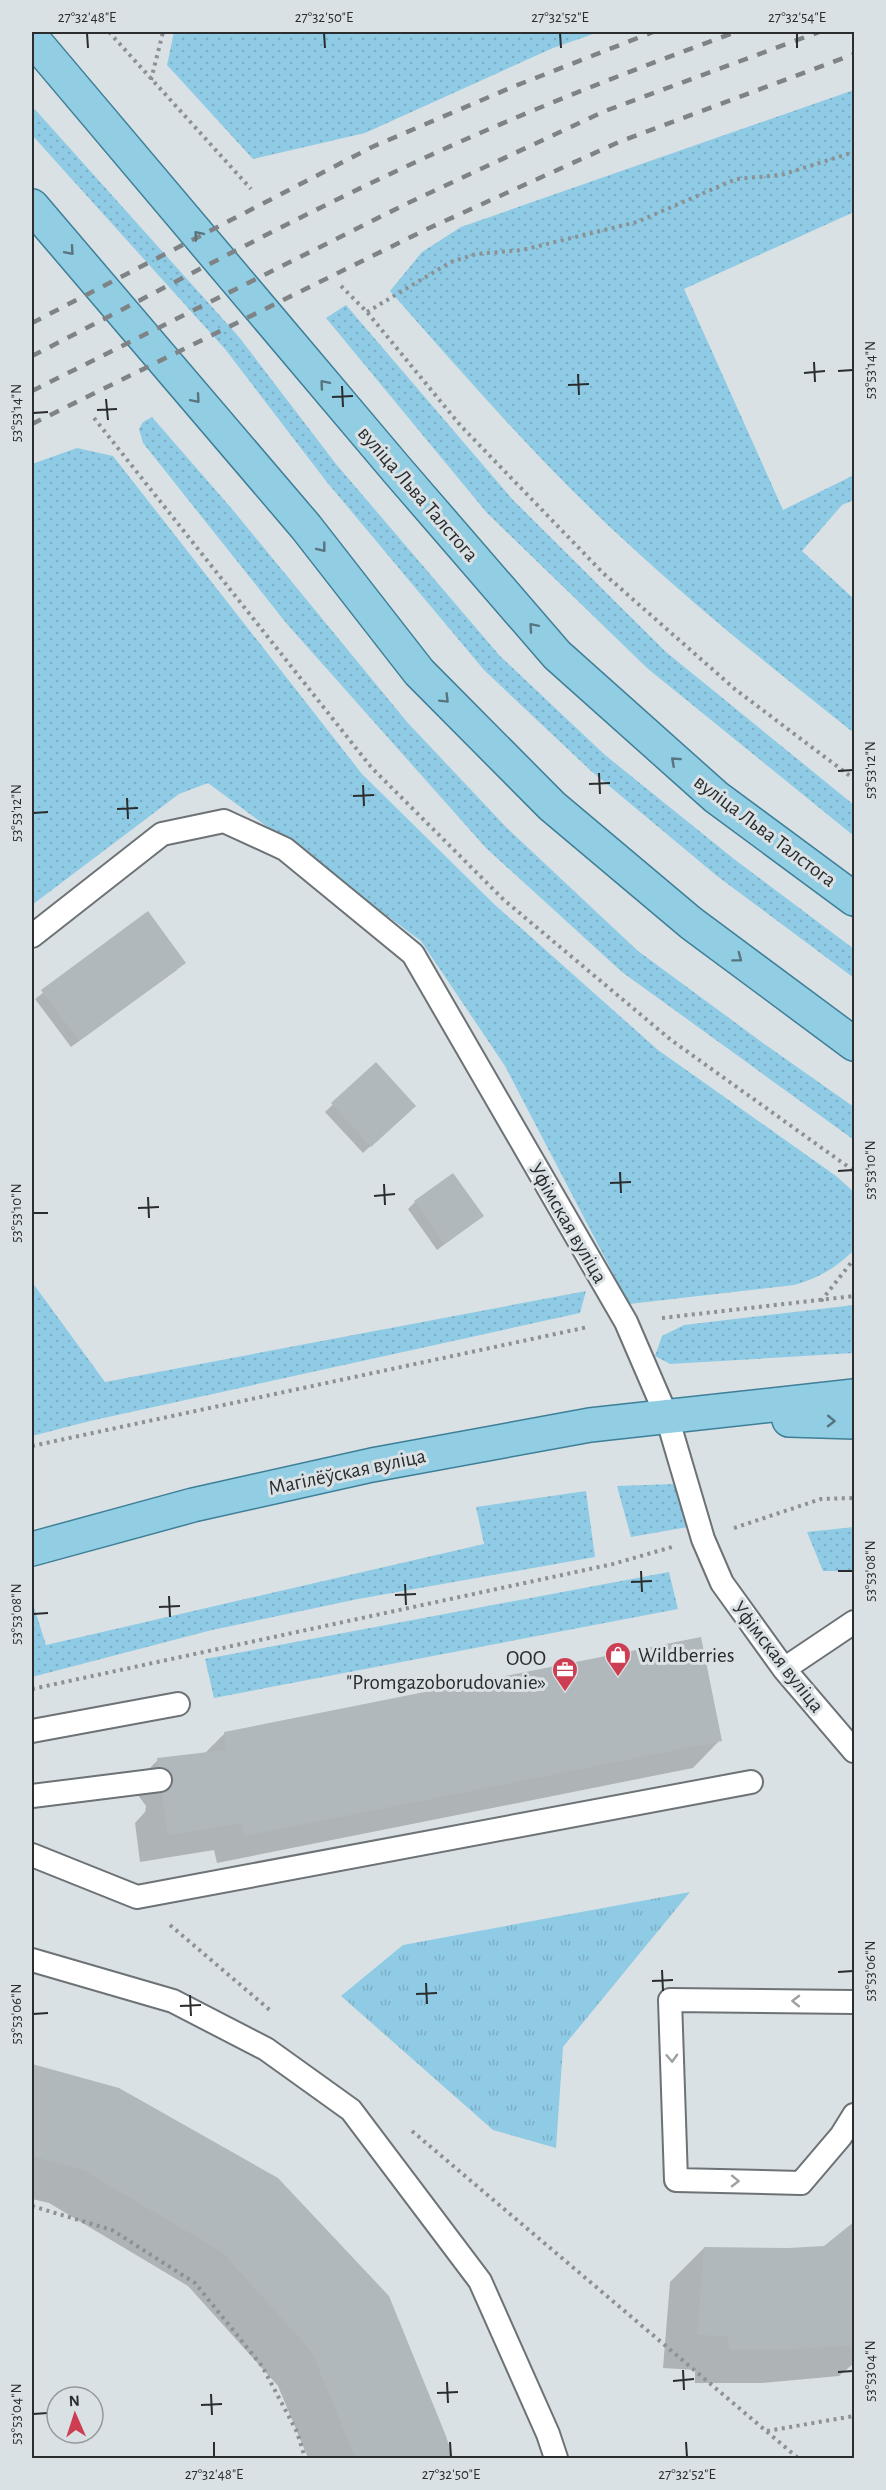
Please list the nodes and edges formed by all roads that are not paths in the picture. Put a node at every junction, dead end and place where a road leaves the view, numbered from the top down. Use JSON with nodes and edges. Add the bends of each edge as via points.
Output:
{"nodes":[{"id":1,"x":32,"y":38,"type":"edge"},
{"id":2,"x":32,"y":206,"type":"edge"},
{"id":3,"x":855,"y":899,"type":"edge"},
{"id":4,"x":32,"y":936,"type":"edge"},
{"id":5,"x":855,"y":1044,"type":"edge"},
{"id":6,"x":855,"y":1395,"type":"edge"},
{"id":7,"x":667,"y":1417,"type":"junction"},
{"id":8,"x":855,"y":1422,"type":"edge"},
{"id":9,"x":32,"y":1549,"type":"edge"},
{"id":10,"x":855,"y":1622,"type":"edge"},
{"id":11,"x":784,"y":1669,"type":"junction"},
{"id":12,"x":178,"y":1704,"type":"dead end"},
{"id":13,"x":32,"y":1731,"type":"edge"},
{"id":14,"x":855,"y":1751,"type":"edge"},
{"id":15,"x":160,"y":1780,"type":"dead end"},
{"id":16,"x":751,"y":1782,"type":"dead end"},
{"id":17,"x":32,"y":1796,"type":"edge"},
{"id":18,"x":32,"y":1855,"type":"edge"},
{"id":19,"x":32,"y":1960,"type":"edge"},
{"id":20,"x":855,"y":2002,"type":"edge"},
{"id":21,"x":855,"y":2115,"type":"edge"},
{"id":22,"x":556,"y":2458,"type":"edge"}],
"edges":[{"from":3,"to":1,"type":"main road","name":"вуліца Льва Талстога","one_way":true,"via":[[716,797],[557,655]]},
{"from":2,"to":5,"type":"main road","one_way":true,"via":[[306,527],[419,672],[552,806],[691,922]]},
{"from":4,"to":7,"type":"lane","name":"Уфімская вуліца","via":[[162,834],[225,821],[285,849],[413,954],[626,1322]]},
{"from":6,"to":7,"type":"main road","name":"Магілёўская вуліца"},
{"from":7,"to":8,"type":"main road","name":"Магілёўская вуліца","one_way":true},
{"from":7,"to":9,"type":"main road","name":"Магілёўская вуліца","via":[[590,1425],[372,1465],[193,1505]]},
{"from":7,"to":11,"type":"lane","name":"Уфімская вуліца","via":[[703,1539],[722,1583]]},
{"from":10,"to":11,"type":"lane"},
{"from":11,"to":14,"type":"lane","name":"Уфімская вуліца"},
{"from":12,"to":13,"type":"lane"},
{"from":15,"to":17,"type":"lane"},
{"from":16,"to":18,"type":"lane","via":[[137,1898]]},
{"from":19,"to":22,"type":"lane","via":[[173,2001],[266,2049],[351,2110],[480,2282]]},
{"from":20,"to":21,"type":"lane","one_way":true,"via":[[670,2000],[676,2180],[801,2182]]}]}
